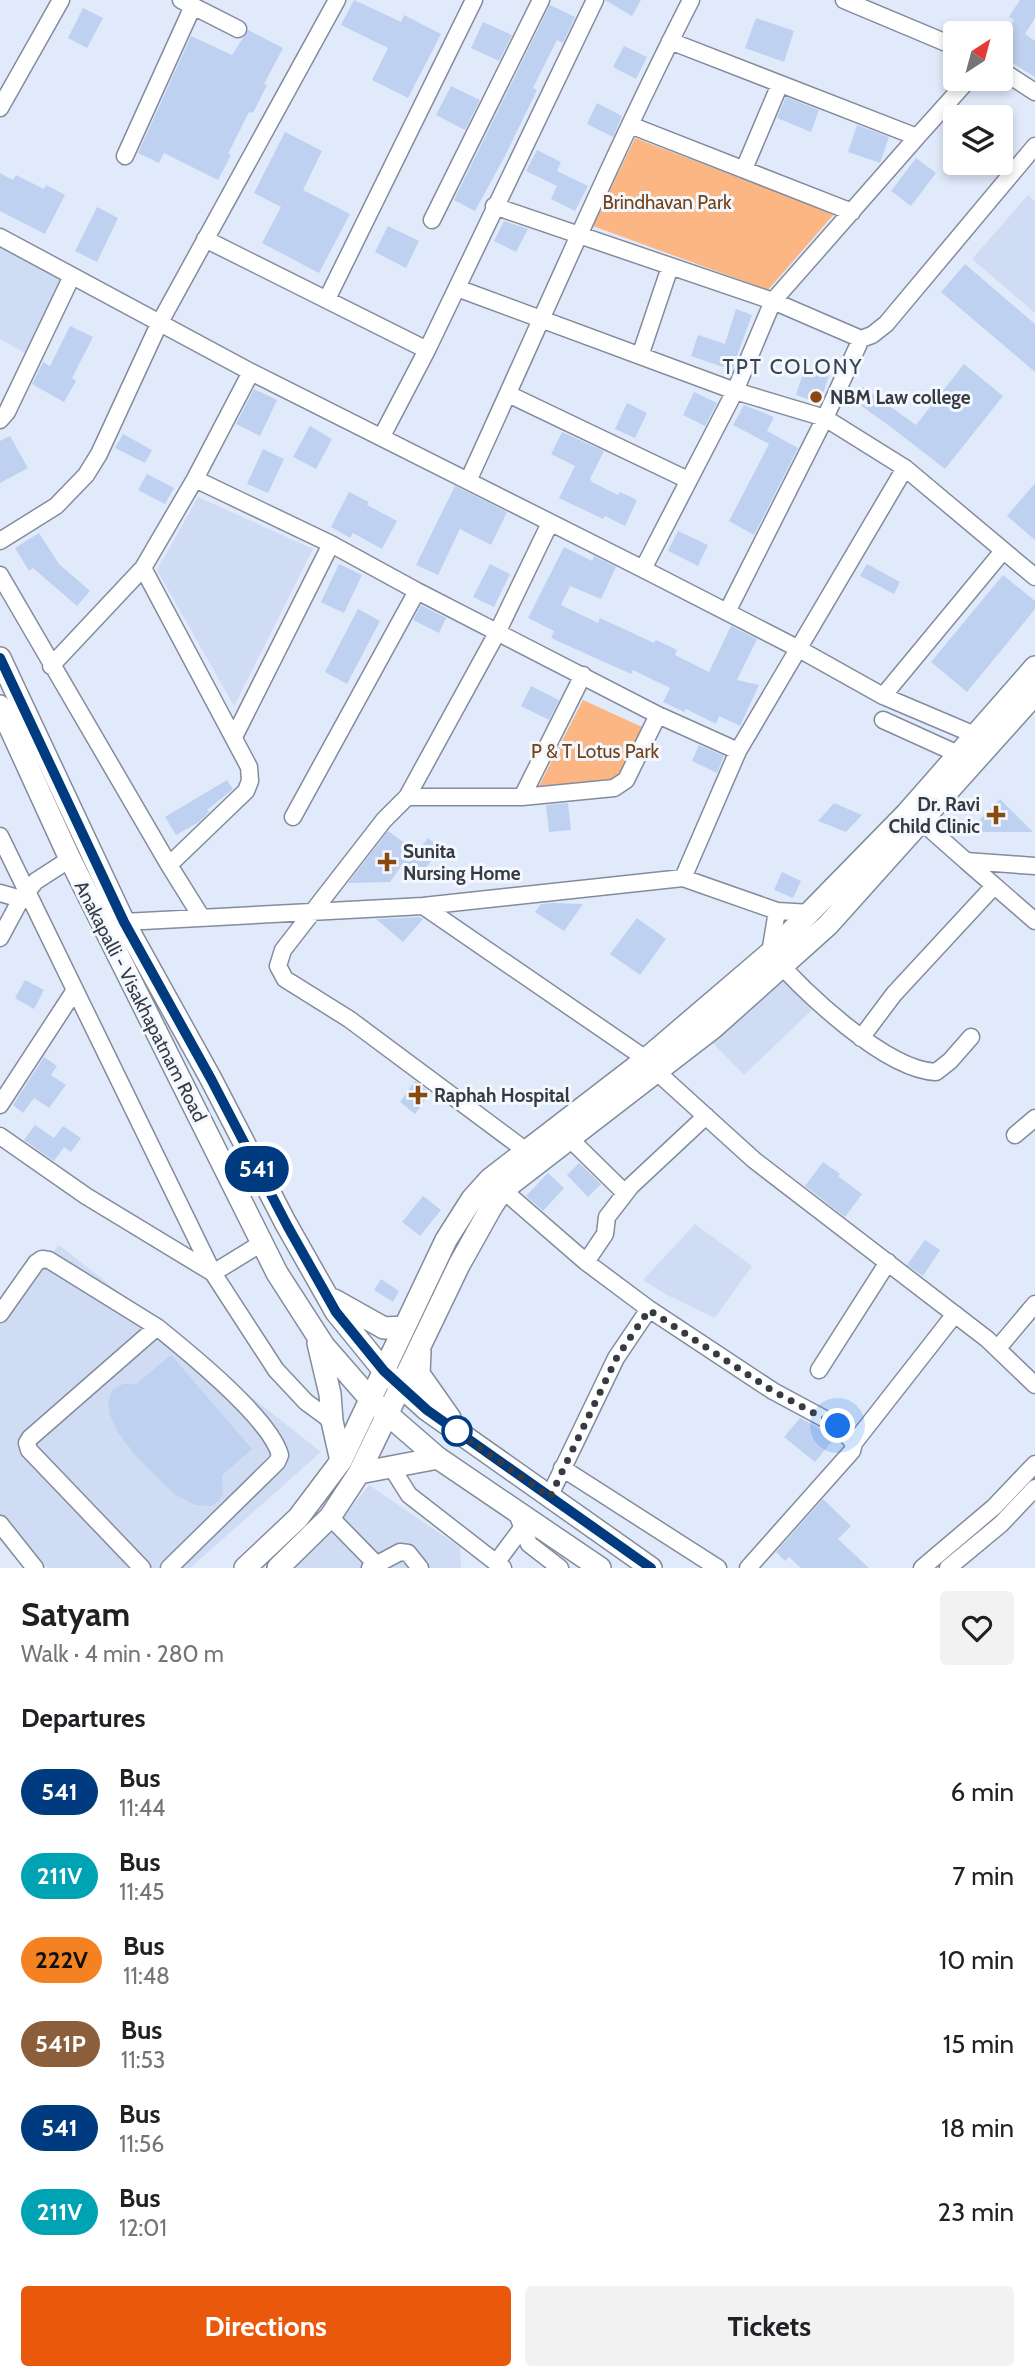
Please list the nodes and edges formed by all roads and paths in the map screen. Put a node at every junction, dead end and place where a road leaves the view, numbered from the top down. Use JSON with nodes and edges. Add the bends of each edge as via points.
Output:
{"nodes":[{"id":1,"x":61,"y":0,"type":"edge"},
{"id":2,"x":337,"y":0,"type":"edge"},
{"id":3,"x":474,"y":0,"type":"edge"},
{"id":4,"x":541,"y":0,"type":"edge"},
{"id":5,"x":595,"y":0,"type":"edge"},
{"id":6,"x":691,"y":0,"type":"edge"},
{"id":7,"x":844,"y":0,"type":"edge"},
{"id":8,"x":187,"y":3,"type":"edge"},
{"id":9,"x":238,"y":29,"type":"dead end"},
{"id":10,"x":670,"y":41,"type":"junction"},
{"id":11,"x":943,"y":42,"type":"edge"},
{"id":12,"x":1013,"y":78,"type":"edge"},
{"id":13,"x":780,"y":84,"type":"junction"},
{"id":14,"x":958,"y":91,"type":"edge"},
{"id":15,"x":1035,"y":92,"type":"edge"},
{"id":16,"x":0,"y":108,"type":"edge"},
{"id":17,"x":630,"y":125,"type":"junction"},
{"id":18,"x":917,"y":137,"type":"junction"},
{"id":19,"x":1035,"y":146,"type":"edge"},
{"id":20,"x":125,"y":156,"type":"dead end"},
{"id":21,"x":744,"y":169,"type":"junction"},
{"id":22,"x":494,"y":206,"type":"junction"},
{"id":23,"x":852,"y":212,"type":"junction"},
{"id":24,"x":432,"y":220,"type":"dead end"},
{"id":25,"x":578,"y":235,"type":"junction"},
{"id":26,"x":0,"y":237,"type":"edge"},
{"id":27,"x":205,"y":239,"type":"junction"},
{"id":28,"x":670,"y":267,"type":"junction"},
{"id":29,"x":72,"y":276,"type":"junction"},
{"id":30,"x":457,"y":288,"type":"junction"},
{"id":31,"x":327,"y":299,"type":"junction"},
{"id":32,"x":772,"y":302,"type":"junction"},
{"id":33,"x":542,"y":320,"type":"junction"},
{"id":34,"x":159,"y":324,"type":"junction"},
{"id":35,"x":861,"y":340,"type":"junction"},
{"id":36,"x":427,"y":350,"type":"junction"},
{"id":37,"x":640,"y":356,"type":"junction"},
{"id":38,"x":251,"y":372,"type":"junction"},
{"id":39,"x":735,"y":391,"type":"junction"},
{"id":40,"x":508,"y":394,"type":"junction"},
{"id":41,"x":825,"y":418,"type":"junction"},
{"id":42,"x":0,"y":420,"type":"edge"},
{"id":43,"x":382,"y":436,"type":"junction"},
{"id":44,"x":905,"y":468,"type":"junction"},
{"id":45,"x":195,"y":479,"type":"junction"},
{"id":46,"x":688,"y":480,"type":"junction"},
{"id":47,"x":468,"y":481,"type":"junction"},
{"id":48,"x":550,"y":523,"type":"junction"},
{"id":49,"x":0,"y":541,"type":"edge"},
{"id":50,"x":331,"y":544,"type":"junction"},
{"id":51,"x":1003,"y":551,"type":"junction"},
{"id":52,"x":144,"y":568,"type":"junction"},
{"id":53,"x":643,"y":569,"type":"junction"},
{"id":54,"x":0,"y":575,"type":"edge"},
{"id":55,"x":1035,"y":577,"type":"edge"},
{"id":56,"x":417,"y":592,"type":"junction"},
{"id":57,"x":727,"y":612,"type":"junction"},
{"id":58,"x":497,"y":633,"type":"junction"},
{"id":59,"x":799,"y":649,"type":"junction"},
{"id":60,"x":0,"y":658,"type":"edge"},
{"id":61,"x":51,"y":666,"type":"junction"},
{"id":62,"x":1035,"y":667,"type":"edge"},
{"id":63,"x":583,"y":675,"type":"junction"},
{"id":64,"x":1035,"y":694,"type":"edge"},
{"id":65,"x":883,"y":696,"type":"junction"},
{"id":66,"x":0,"y":706,"type":"edge"},
{"id":67,"x":658,"y":715,"type":"junction"},
{"id":68,"x":883,"y":720,"type":"dead end"},
{"id":69,"x":234,"y":737,"type":"junction"},
{"id":70,"x":982,"y":741,"type":"junction"},
{"id":71,"x":738,"y":751,"type":"junction"},
{"id":72,"x":958,"y":754,"type":"junction"},
{"id":73,"x":407,"y":797,"type":"junction"},
{"id":74,"x":522,"y":797,"type":"junction"},
{"id":75,"x":293,"y":817,"type":"dead end"},
{"id":76,"x":922,"y":822,"type":"junction"},
{"id":77,"x":0,"y":836,"type":"edge"},
{"id":78,"x":70,"y":859,"type":"junction"},
{"id":79,"x":966,"y":861,"type":"junction"},
{"id":80,"x":169,"y":865,"type":"junction"},
{"id":81,"x":1035,"y":866,"type":"edge"},
{"id":82,"x":683,"y":878,"type":"junction"},
{"id":83,"x":994,"y":886,"type":"junction"},
{"id":84,"x":0,"y":893,"type":"edge"},
{"id":85,"x":24,"y":896,"type":"junction"},
{"id":86,"x":423,"y":906,"type":"junction"},
{"id":87,"x":777,"y":911,"type":"junction"},
{"id":88,"x":313,"y":913,"type":"junction"},
{"id":89,"x":811,"y":913,"type":"junction"},
{"id":90,"x":202,"y":918,"type":"junction"},
{"id":91,"x":1035,"y":921,"type":"edge"},
{"id":92,"x":124,"y":922,"type":"junction"},
{"id":93,"x":0,"y":939,"type":"edge"},
{"id":94,"x":776,"y":960,"type":"junction"},
{"id":95,"x":75,"y":990,"type":"junction"},
{"id":96,"x":971,"y":1037,"type":"dead end"},
{"id":97,"x":861,"y":1038,"type":"junction"},
{"id":98,"x":652,"y":1065,"type":"junction"},
{"id":99,"x":0,"y":1105,"type":"edge"},
{"id":100,"x":706,"y":1116,"type":"junction"},
{"id":101,"x":1035,"y":1118,"type":"edge"},
{"id":102,"x":1014,"y":1135,"type":"dead end"},
{"id":103,"x":0,"y":1136,"type":"edge"},
{"id":104,"x":569,"y":1139,"type":"junction"},
{"id":105,"x":525,"y":1150,"type":"junction"},
{"id":106,"x":497,"y":1184,"type":"junction"},
{"id":107,"x":625,"y":1193,"type":"junction"},
{"id":108,"x":262,"y":1244,"type":"junction"},
{"id":109,"x":586,"y":1262,"type":"junction"},
{"id":110,"x":888,"y":1262,"type":"junction"},
{"id":111,"x":213,"y":1273,"type":"junction"},
{"id":112,"x":326,"y":1295,"type":"junction"},
{"id":113,"x":1035,"y":1304,"type":"edge"},
{"id":114,"x":649,"y":1310,"type":"junction"},
{"id":115,"x":0,"y":1314,"type":"edge"},
{"id":116,"x":955,"y":1314,"type":"junction"},
{"id":117,"x":157,"y":1327,"type":"junction"},
{"id":118,"x":404,"y":1327,"type":"junction"},
{"id":119,"x":315,"y":1331,"type":"junction"},
{"id":120,"x":420,"y":1345,"type":"junction"},
{"id":121,"x":998,"y":1348,"type":"junction"},
{"id":122,"x":819,"y":1370,"type":"dead end"},
{"id":123,"x":384,"y":1371,"type":"junction"},
{"id":124,"x":1035,"y":1385,"type":"edge"},
{"id":125,"x":401,"y":1387,"type":"junction"},
{"id":126,"x":371,"y":1400,"type":"junction"},
{"id":127,"x":388,"y":1415,"type":"junction"},
{"id":128,"x":332,"y":1422,"type":"junction"},
{"id":129,"x":466,"y":1438,"type":"junction"},
{"id":130,"x":854,"y":1443,"type":"junction"},
{"id":131,"x":438,"y":1458,"type":"junction"},
{"id":132,"x":341,"y":1461,"type":"junction"},
{"id":133,"x":1035,"y":1464,"type":"edge"},
{"id":134,"x":390,"y":1465,"type":"junction"},
{"id":135,"x":562,"y":1468,"type":"junction"},
{"id":136,"x":359,"y":1473,"type":"junction"},
{"id":137,"x":1035,"y":1488,"type":"edge"},
{"id":138,"x":550,"y":1497,"type":"junction"},
{"id":139,"x":330,"y":1517,"type":"junction"},
{"id":140,"x":519,"y":1519,"type":"junction"},
{"id":141,"x":0,"y":1524,"type":"edge"},
{"id":142,"x":499,"y":1565,"type":"edge"},
{"id":143,"x":373,"y":1566,"type":"edge"},
{"id":144,"x":35,"y":1568,"type":"edge"},
{"id":145,"x":142,"y":1568,"type":"edge"},
{"id":146,"x":169,"y":1568,"type":"edge"},
{"id":147,"x":245,"y":1568,"type":"edge"},
{"id":148,"x":278,"y":1568,"type":"edge"},
{"id":149,"x":420,"y":1568,"type":"edge"},
{"id":150,"x":560,"y":1568,"type":"edge"},
{"id":151,"x":600,"y":1568,"type":"edge"},
{"id":152,"x":651,"y":1568,"type":"edge"},
{"id":153,"x":718,"y":1568,"type":"edge"},
{"id":154,"x":748,"y":1568,"type":"edge"},
{"id":155,"x":922,"y":1568,"type":"edge"},
{"id":156,"x":948,"y":1568,"type":"edge"}],
"edges":[{"from":1,"to":16,"type":"street"},
{"from":2,"to":27,"type":"street"},
{"from":3,"to":31,"type":"street"},
{"from":4,"to":24,"type":"street"},
{"from":5,"to":22,"type":"street"},
{"from":6,"to":10,"type":"street"},
{"from":7,"to":11,"type":"street"},
{"from":8,"to":9,"type":"street"},
{"from":8,"to":20,"type":"street"},
{"from":10,"to":13,"type":"street"},
{"from":10,"to":17,"type":"street"},
{"from":12,"to":15,"type":"street"},
{"from":13,"to":18,"type":"street"},
{"from":13,"to":21,"type":"street"},
{"from":14,"to":18,"type":"street"},
{"from":17,"to":21,"type":"street"},
{"from":17,"to":25,"type":"street"},
{"from":18,"to":23,"type":"street"},
{"from":19,"to":35,"type":"street","via":[[886,324]]},
{"from":21,"to":23,"type":"street"},
{"from":22,"to":25,"type":"street"},
{"from":22,"to":30,"type":"street"},
{"from":23,"to":32,"type":"street"},
{"from":25,"to":28,"type":"street"},
{"from":25,"to":33,"type":"street"},
{"from":26,"to":29,"type":"street"},
{"from":27,"to":31,"type":"street"},
{"from":27,"to":34,"type":"street"},
{"from":28,"to":32,"type":"street"},
{"from":28,"to":37,"type":"street"},
{"from":29,"to":34,"type":"street"},
{"from":29,"to":42,"type":"street"},
{"from":30,"to":33,"type":"street"},
{"from":30,"to":36,"type":"street"},
{"from":31,"to":36,"type":"street"},
{"from":32,"to":35,"type":"street"},
{"from":32,"to":39,"type":"street"},
{"from":33,"to":37,"type":"street"},
{"from":33,"to":40,"type":"street"},
{"from":34,"to":38,"type":"street"},
{"from":34,"to":49,"type":"street","via":[[86,475],[56,506]]},
{"from":35,"to":41,"type":"street"},
{"from":36,"to":43,"type":"street"},
{"from":37,"to":39,"type":"street"},
{"from":38,"to":43,"type":"street"},
{"from":38,"to":45,"type":"street"},
{"from":39,"to":41,"type":"street"},
{"from":39,"to":46,"type":"street"},
{"from":40,"to":46,"type":"street"},
{"from":40,"to":47,"type":"street"},
{"from":41,"to":44,"type":"street"},
{"from":41,"to":57,"type":"street"},
{"from":43,"to":47,"type":"street"},
{"from":44,"to":51,"type":"street"},
{"from":44,"to":59,"type":"street"},
{"from":45,"to":50,"type":"street"},
{"from":45,"to":52,"type":"street"},
{"from":46,"to":53,"type":"street"},
{"from":47,"to":48,"type":"street"},
{"from":48,"to":53,"type":"street"},
{"from":48,"to":58,"type":"street"},
{"from":50,"to":56,"type":"street"},
{"from":50,"to":69,"type":"street"},
{"from":51,"to":55,"type":"street"},
{"from":51,"to":65,"type":"street"},
{"from":52,"to":61,"type":"street"},
{"from":52,"to":69,"type":"street"},
{"from":53,"to":57,"type":"street"},
{"from":54,"to":61,"type":"street"},
{"from":56,"to":58,"type":"street"},
{"from":56,"to":75,"type":"street"},
{"from":57,"to":59,"type":"street"},
{"from":58,"to":63,"type":"street"},
{"from":58,"to":73,"type":"street"},
{"from":59,"to":65,"type":"street"},
{"from":59,"to":71,"type":"street"},
{"from":60,"to":92,"type":"main road","name":"Anakapalli - Visakhapatnam Road"},
{"from":61,"to":80,"type":"street"},
{"from":62,"to":70,"type":"main road"},
{"from":63,"to":67,"type":"street"},
{"from":63,"to":74,"type":"street"},
{"from":64,"to":70,"type":"main road"},
{"from":65,"to":70,"type":"street"},
{"from":66,"to":78,"type":"main road","name":"Anakapalli - Visakhapatnam Road"},
{"from":67,"to":71,"type":"street"},
{"from":67,"to":74,"type":"street","via":[[620,785]]},
{"from":68,"to":72,"type":"street"},
{"from":69,"to":80,"type":"street","via":[[249,767],[246,791]]},
{"from":70,"to":72,"type":"main road"},
{"from":70,"to":76,"type":"main road"},
{"from":71,"to":82,"type":"street"},
{"from":72,"to":89,"type":"main road"},
{"from":73,"to":74,"type":"street"},
{"from":73,"to":88,"type":"street"},
{"from":76,"to":79,"type":"street"},
{"from":76,"to":94,"type":"main road","via":[[845,907]]},
{"from":77,"to":85,"type":"street"},
{"from":78,"to":85,"type":"street","via":[[36,881]]},
{"from":78,"to":108,"type":"main road","name":"Anakapalli - Visakhapatnam Road"},
{"from":79,"to":81,"type":"street"},
{"from":79,"to":83,"type":"street"},
{"from":80,"to":90,"type":"street"},
{"from":82,"to":86,"type":"street"},
{"from":82,"to":87,"type":"street"},
{"from":83,"to":91,"type":"street"},
{"from":83,"to":97,"type":"street"},
{"from":84,"to":85,"type":"street"},
{"from":85,"to":93,"type":"street"},
{"from":85,"to":95,"type":"street"},
{"from":86,"to":88,"type":"street"},
{"from":86,"to":98,"type":"street"},
{"from":87,"to":89,"type":"street"},
{"from":87,"to":94,"type":"street"},
{"from":88,"to":90,"type":"street"},
{"from":88,"to":105,"type":"street","via":[[283,950],[278,966],[285,979],[349,1019]]},
{"from":89,"to":94,"type":"main road"},
{"from":90,"to":92,"type":"street"},
{"from":92,"to":112,"type":"main road","name":"Anakapalli - Visakhapatnam Road"},
{"from":94,"to":97,"type":"street"},
{"from":94,"to":98,"type":"main road"},
{"from":95,"to":99,"type":"street"},
{"from":95,"to":111,"type":"street"},
{"from":96,"to":97,"type":"street","via":[[936,1072],[926,1072]]},
{"from":98,"to":100,"type":"street"},
{"from":98,"to":104,"type":"main road"},
{"from":98,"to":105,"type":"main road"},
{"from":100,"to":107,"type":"street"},
{"from":100,"to":110,"type":"street","via":[[754,1160]]},
{"from":101,"to":102,"type":"street"},
{"from":103,"to":111,"type":"street","via":[[86,1196]]},
{"from":104,"to":106,"type":"main road"},
{"from":104,"to":107,"type":"street"},
{"from":105,"to":106,"type":"main road"},
{"from":106,"to":109,"type":"street"},
{"from":106,"to":118,"type":"main road","via":[[457,1219]]},
{"from":106,"to":120,"type":"main road"},
{"from":107,"to":109,"type":"street","via":[[607,1217],[605,1234]]},
{"from":108,"to":111,"type":"street"},
{"from":108,"to":119,"type":"main road","name":"Anakapalli - Visakhapatnam Road"},
{"from":109,"to":114,"type":"street"},
{"from":110,"to":116,"type":"street"},
{"from":110,"to":122,"type":"street"},
{"from":111,"to":128,"type":"street","via":[[276,1370]]},
{"from":112,"to":118,"type":"main road","via":[[384,1328]]},
{"from":112,"to":123,"type":"main road","name":"Anakapalli - Visakhapatnam Road"},
{"from":113,"to":121,"type":"street"},
{"from":114,"to":130,"type":"street","via":[[773,1391],[838,1426]]},
{"from":114,"to":135,"type":"street","via":[[617,1357]]},
{"from":115,"to":117,"type":"street","via":[[42,1259]]},
{"from":116,"to":121,"type":"street"},
{"from":116,"to":130,"type":"street"},
{"from":117,"to":145,"type":"street","via":[[27,1444]]},
{"from":117,"to":146,"type":"street","via":[[255,1417],[281,1455]]},
{"from":118,"to":123,"type":"main road"},
{"from":119,"to":126,"type":"main road","name":"Anakapalli - Visakhapatnam Road"},
{"from":119,"to":128,"type":"main road"},
{"from":120,"to":125,"type":"main road"},
{"from":120,"to":129,"type":"main road","via":[[419,1374]]},
{"from":121,"to":124,"type":"street"},
{"from":123,"to":125,"type":"main road","name":"Anakapalli - Visakhapatnam Road"},
{"from":123,"to":126,"type":"main road"},
{"from":125,"to":127,"type":"main road"},
{"from":125,"to":129,"type":"main road","name":"Anakapalli - Visakhapatnam Road"},
{"from":126,"to":127,"type":"main road","name":"Anakapalli - Visakhapatnam Road"},
{"from":126,"to":132,"type":"main road"},
{"from":127,"to":131,"type":"main road","name":"Anakapalli - Visakhapatnam Road"},
{"from":127,"to":136,"type":"main road"},
{"from":128,"to":132,"type":"main road"},
{"from":129,"to":138,"type":"main road","name":"Anakapalli - Visakhapatnam Road"},
{"from":130,"to":154,"type":"street","via":[[852,1451]]},
{"from":131,"to":134,"type":"main road"},
{"from":131,"to":140,"type":"main road","name":"Anakapalli - Visakhapatnam Road"},
{"from":132,"to":147,"type":"main road","via":[[298,1518]]},
{"from":133,"to":155,"type":"street","via":[[995,1507]]},
{"from":134,"to":136,"type":"main road"},
{"from":134,"to":142,"type":"street","via":[[409,1496]]},
{"from":135,"to":138,"type":"street"},
{"from":135,"to":153,"type":"street"},
{"from":136,"to":139,"type":"main road"},
{"from":137,"to":156,"type":"street"},
{"from":138,"to":152,"type":"main road","name":"Anakapalli - Visakhapatnam Road"},
{"from":139,"to":143,"type":"street"},
{"from":139,"to":148,"type":"main road"},
{"from":140,"to":142,"type":"street"},
{"from":140,"to":150,"type":"street","via":[[529,1544]]},
{"from":140,"to":151,"type":"main road","name":"Anakapalli - Visakhapatnam Road"},
{"from":141,"to":144,"type":"street"},
{"from":143,"to":149,"type":"street","via":[[400,1552],[408,1553]]}]}
